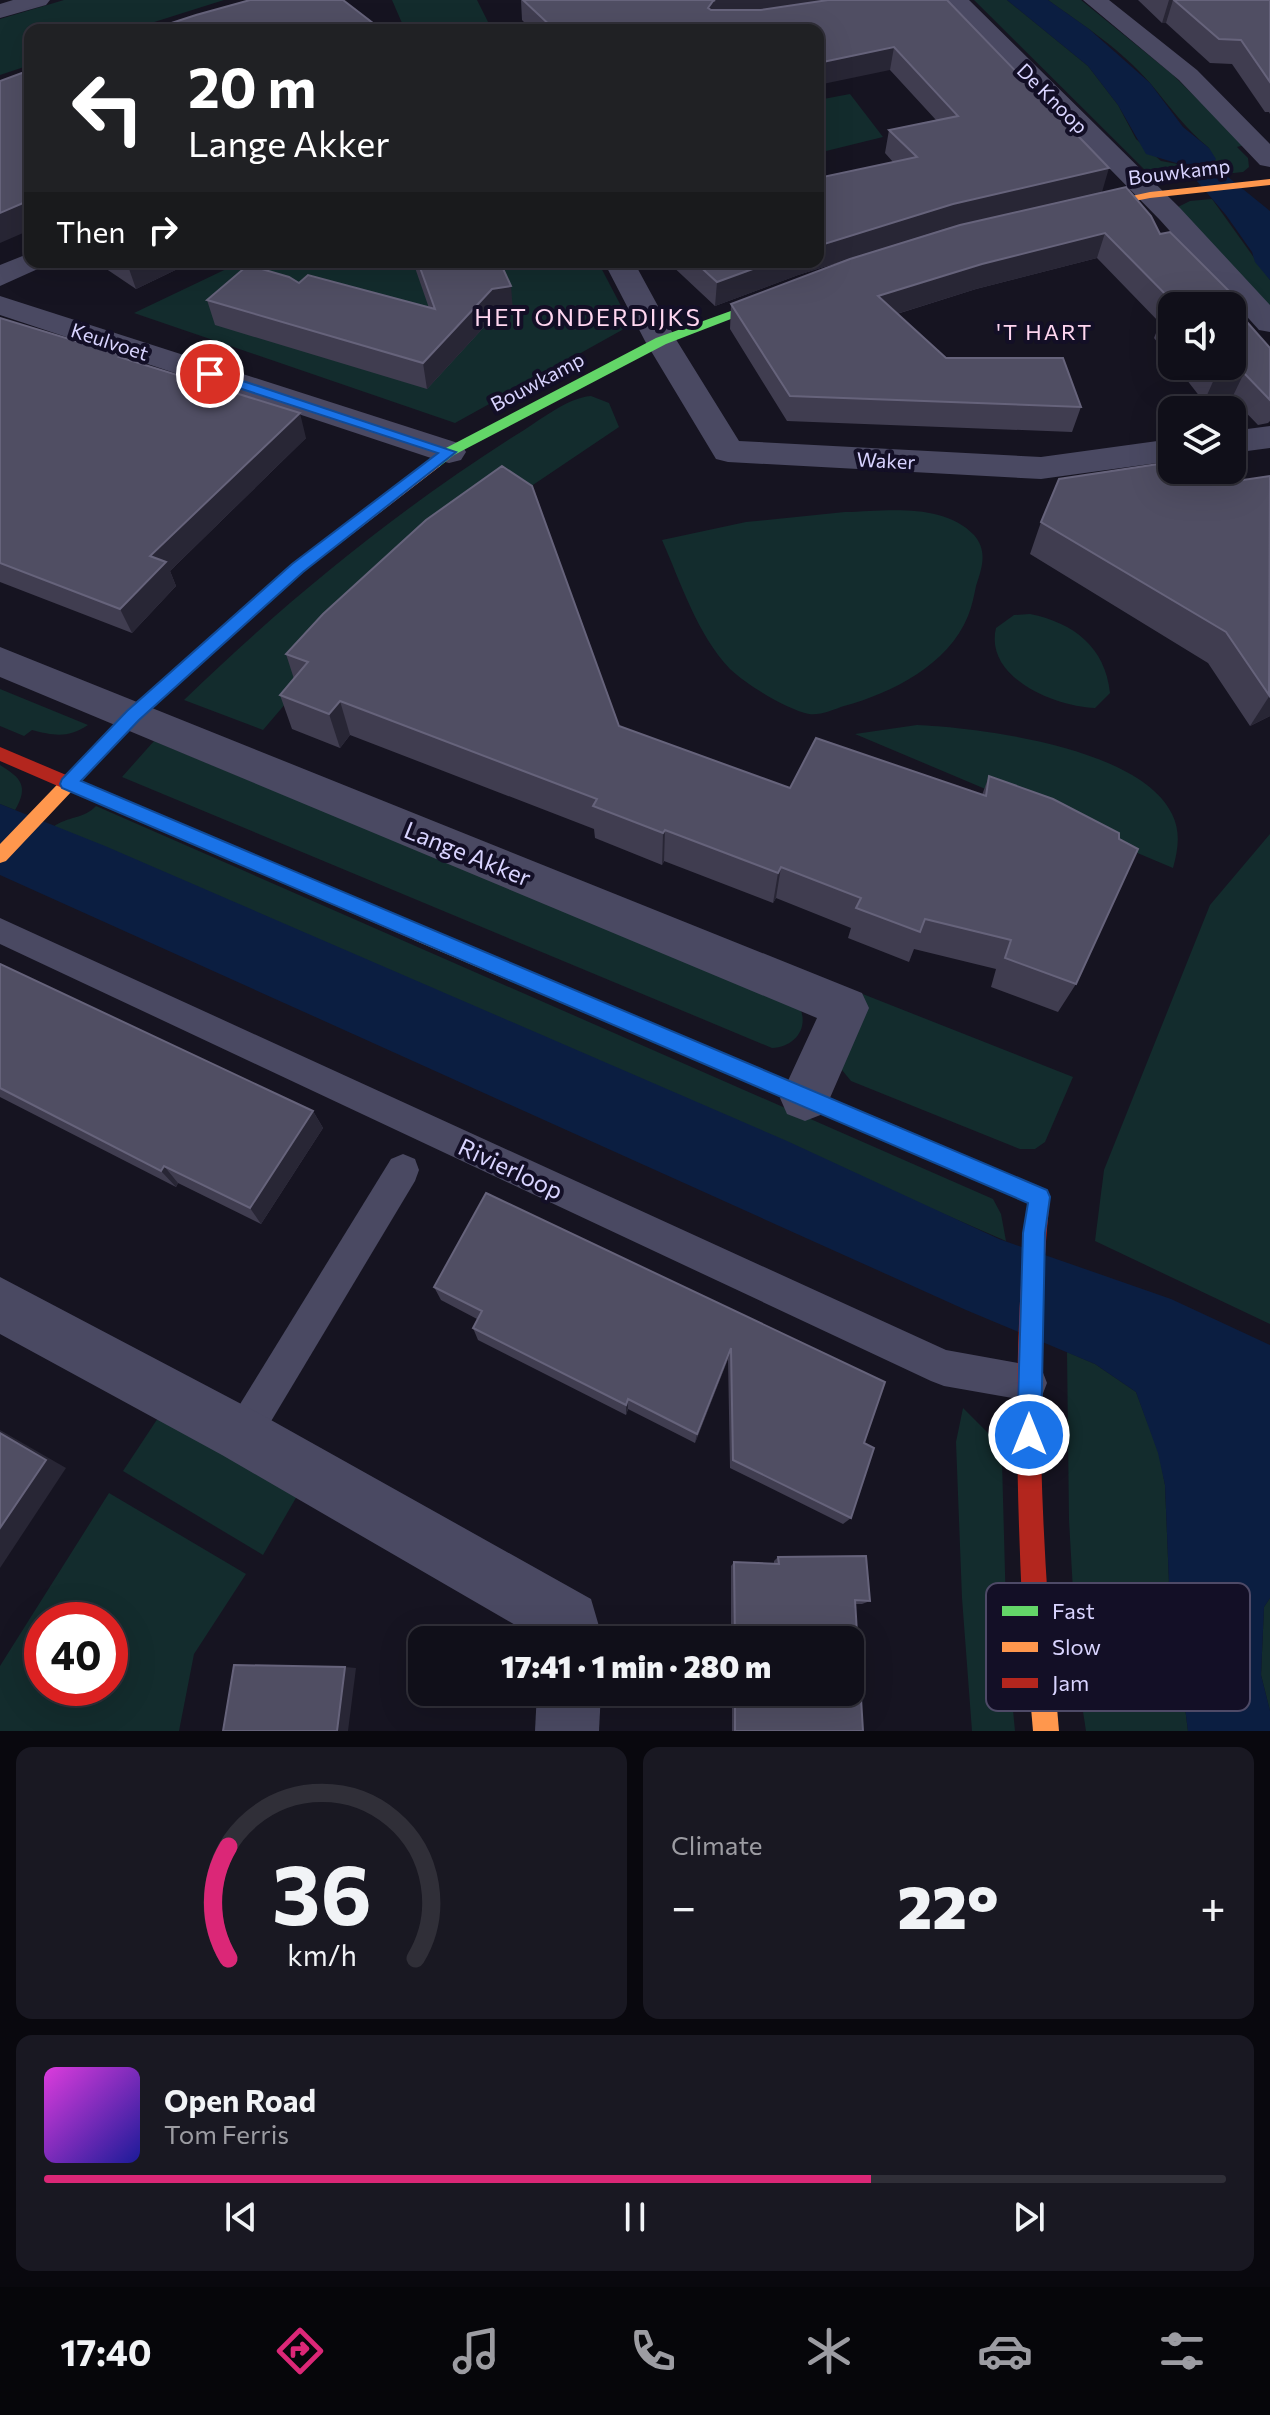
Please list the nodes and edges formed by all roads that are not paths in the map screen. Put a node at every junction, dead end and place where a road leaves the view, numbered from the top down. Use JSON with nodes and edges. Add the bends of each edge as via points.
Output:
{"nodes":[{"id":1,"x":38,"y":0,"type":"edge"},
{"id":2,"x":956,"y":0,"type":"edge"},
{"id":3,"x":1095,"y":0,"type":"edge"},
{"id":4,"x":0,"y":11,"type":"edge"},
{"id":5,"x":1269,"y":156,"type":"edge"},
{"id":6,"x":1263,"y":183,"type":"edge"},
{"id":7,"x":1150,"y":195,"type":"junction"},
{"id":8,"x":1066,"y":211,"type":"edge"},
{"id":9,"x":24,"y":265,"type":"edge"},
{"id":10,"x":622,"y":268,"type":"edge"},
{"id":11,"x":0,"y":277,"type":"edge"},
{"id":12,"x":804,"y":288,"type":"edge"},
{"id":13,"x":0,"y":305,"type":"edge"},
{"id":14,"x":1270,"y":323,"type":"edge"},
{"id":15,"x":661,"y":341,"type":"junction"},
{"id":16,"x":1270,"y":437,"type":"edge"},
{"id":17,"x":1246,"y":440,"type":"edge"},
{"id":18,"x":449,"y":452,"type":"junction"},
{"id":19,"x":1158,"y":452,"type":"edge"},
{"id":20,"x":0,"y":661,"type":"edge"},
{"id":21,"x":133,"y":716,"type":"junction"},
{"id":22,"x":0,"y":754,"type":"edge"},
{"id":23,"x":69,"y":784,"type":"junction"},
{"id":24,"x":0,"y":856,"type":"edge"},
{"id":25,"x":0,"y":930,"type":"edge"},
{"id":26,"x":805,"y":1098,"type":"junction"},
{"id":27,"x":403,"y":1170,"type":"dead end"},
{"id":28,"x":0,"y":1304,"type":"edge"},
{"id":29,"x":1029,"y":1374,"type":"junction"},
{"id":30,"x":242,"y":1435,"type":"junction"},
{"id":31,"x":1032,"y":1583,"type":"edge"},
{"id":32,"x":570,"y":1626,"type":"edge"},
{"id":33,"x":568,"y":1706,"type":"edge"},
{"id":34,"x":1044,"y":1711,"type":"edge"},
{"id":35,"x":567,"y":1731,"type":"edge"},
{"id":36,"x":1046,"y":1731,"type":"edge"}],
"edges":[{"from":1,"to":4,"type":"street"},
{"from":2,"to":7,"type":"street","name":"De Knoop"},
{"from":3,"to":5,"type":"street","via":[[1188,75]]},
{"from":6,"to":7,"type":"street","name":"Bouwkamp"},
{"from":7,"to":8,"type":"street","name":"Bouwkamp"},
{"from":7,"to":14,"type":"street"},
{"from":9,"to":11,"type":"street"},
{"from":10,"to":15,"type":"street"},
{"from":12,"to":15,"type":"street","name":"Bouwkamp"},
{"from":13,"to":18,"type":"street","name":"Keulvoet"},
{"from":15,"to":18,"type":"street","name":"Bouwkamp"},
{"from":15,"to":19,"type":"street","name":"Waker","via":[[728,451],[1041,468]]},
{"from":16,"to":17,"type":"street"},
{"from":18,"to":21,"type":"street","name":"Bouwkamp","via":[[298,568]]},
{"from":20,"to":21,"type":"street","name":"Lange Akker"},
{"from":21,"to":23,"type":"street","name":"Bouwkamp"},
{"from":21,"to":26,"type":"street","name":"Lange Akker","via":[[845,1008]]},
{"from":22,"to":23,"type":"street"},
{"from":23,"to":24,"type":"street","name":"Bouwkamp"},
{"from":23,"to":26,"type":"street"},
{"from":25,"to":29,"type":"lane","name":"Rivierloop","via":[[944,1368]]},
{"from":26,"to":29,"type":"street","via":[[1039,1197]]},
{"from":27,"to":30,"type":"lane"},
{"from":28,"to":30,"type":"street"},
{"from":29,"to":31,"type":"street"},
{"from":30,"to":32,"type":"street"},
{"from":33,"to":35,"type":"street"},
{"from":34,"to":36,"type":"street"}]}
